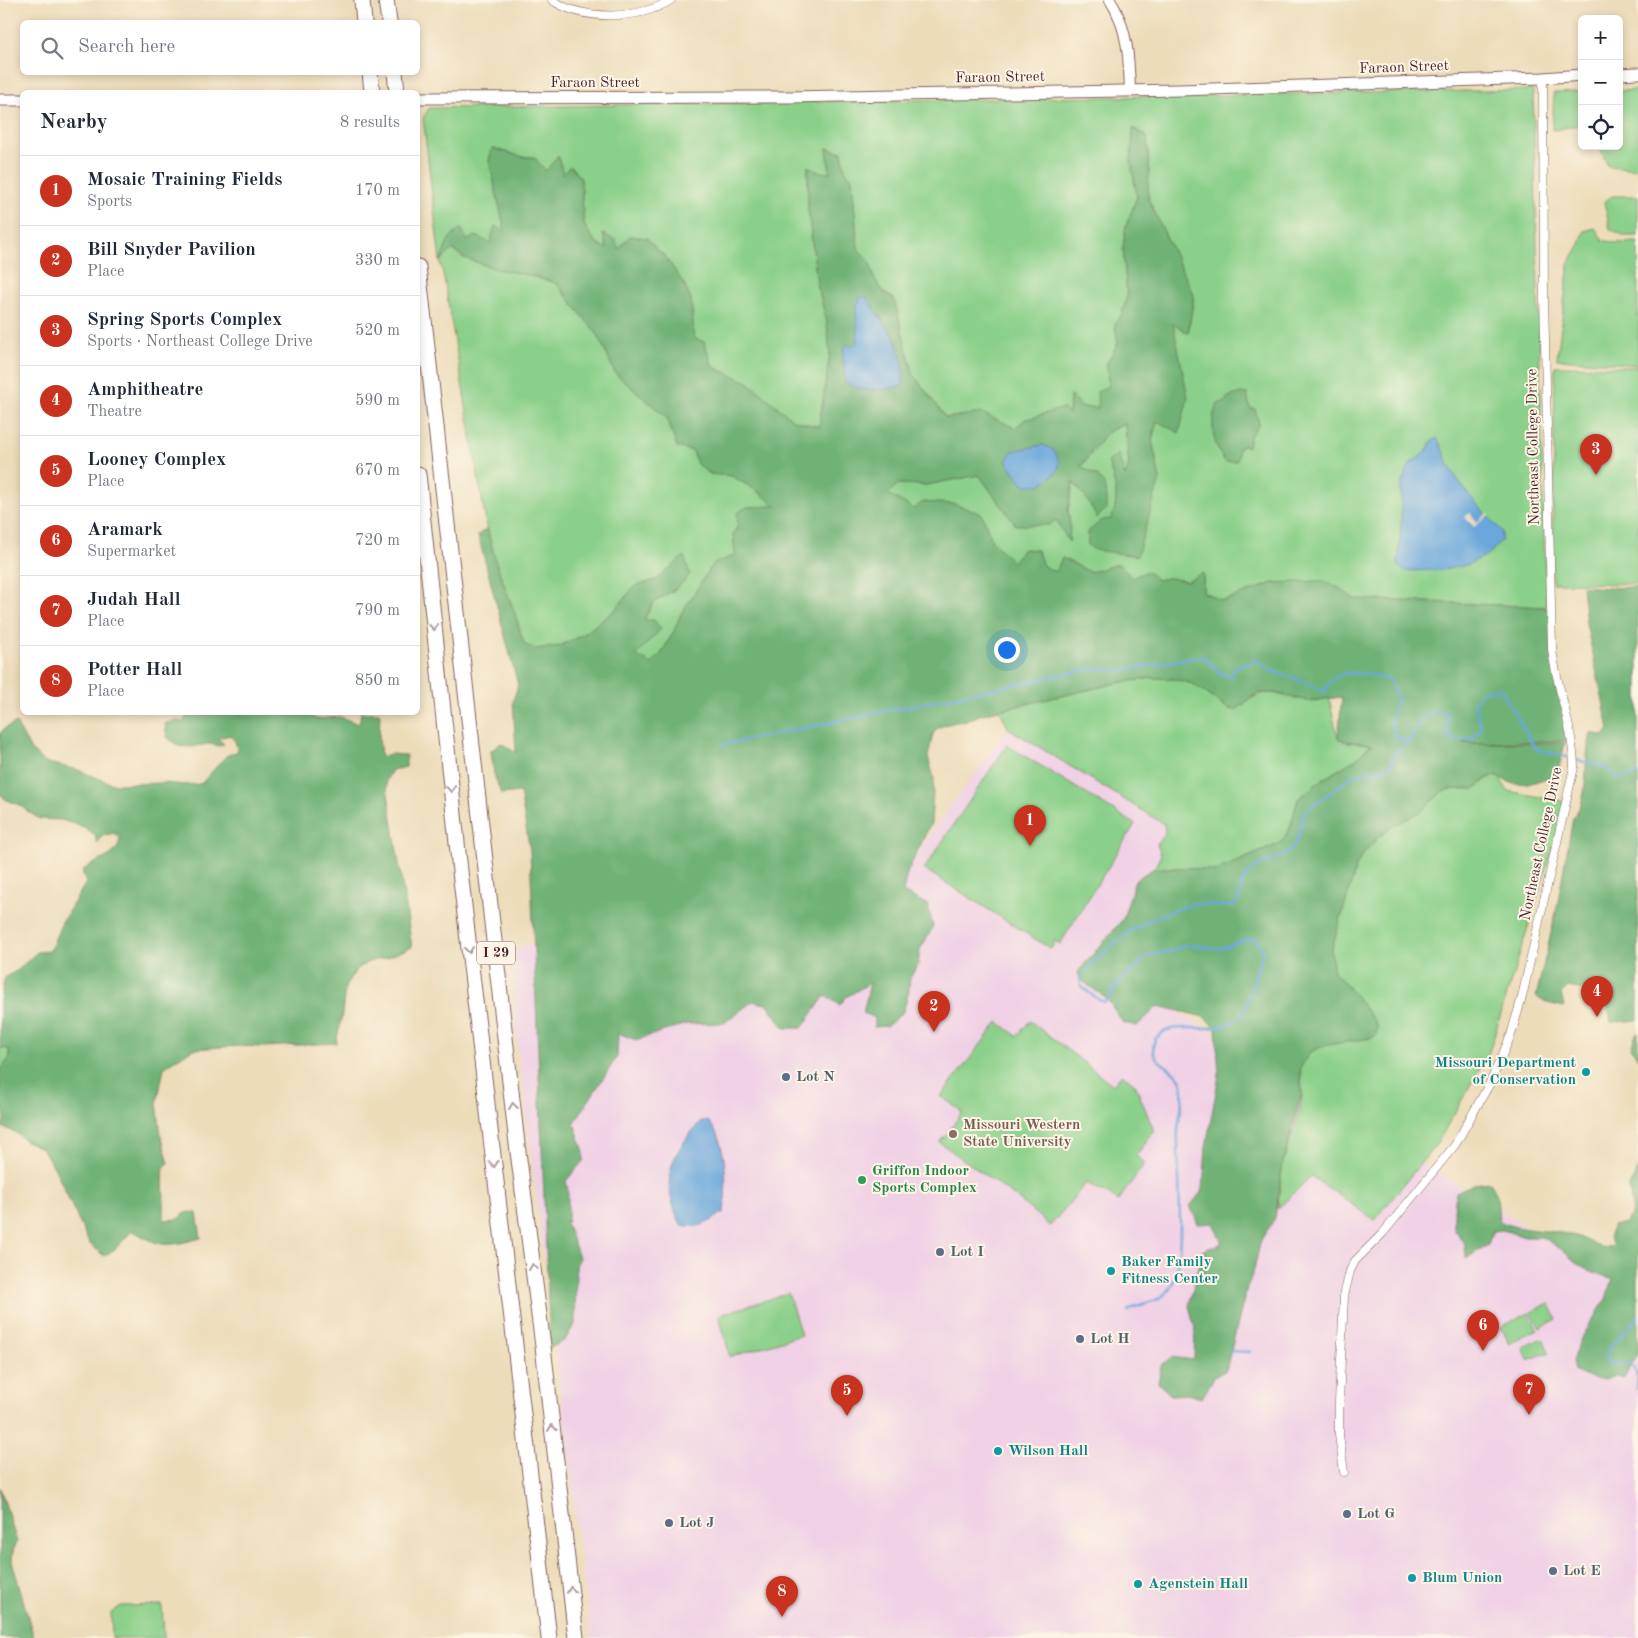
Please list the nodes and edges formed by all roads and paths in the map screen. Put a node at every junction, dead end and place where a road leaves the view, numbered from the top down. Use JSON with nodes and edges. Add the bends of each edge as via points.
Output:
{"nodes":[{"id":1,"x":362,"y":0,"type":"edge"},
{"id":2,"x":386,"y":0,"type":"edge"},
{"id":3,"x":552,"y":0,"type":"edge"},
{"id":4,"x":671,"y":0,"type":"edge"},
{"id":5,"x":1110,"y":0,"type":"edge"},
{"id":6,"x":364,"y":20,"type":"edge"},
{"id":7,"x":389,"y":20,"type":"edge"},
{"id":8,"x":1638,"y":73,"type":"edge"},
{"id":9,"x":1623,"y":74,"type":"edge"},
{"id":10,"x":370,"y":75,"type":"edge"},
{"id":11,"x":395,"y":75,"type":"edge"},
{"id":12,"x":1578,"y":75,"type":"edge"},
{"id":13,"x":1543,"y":78,"type":"junction"},
{"id":14,"x":372,"y":90,"type":"edge"},
{"id":15,"x":397,"y":90,"type":"edge"},
{"id":16,"x":1130,"y":91,"type":"junction"},
{"id":17,"x":420,"y":98,"type":"edge"},
{"id":18,"x":0,"y":100,"type":"edge"},
{"id":19,"x":20,"y":100,"type":"edge"},
{"id":20,"x":420,"y":284,"type":"edge"},
{"id":21,"x":420,"y":493,"type":"edge"},
{"id":22,"x":1344,"y":1472,"type":"dead end"},
{"id":23,"x":549,"y":1638,"type":"edge"},
{"id":24,"x":576,"y":1638,"type":"edge"}],
"edges":[{"from":1,"to":6,"type":"highway"},
{"from":2,"to":7,"type":"highway"},
{"from":3,"to":4,"type":"street","via":[[572,10],[616,16],[645,12]]},
{"from":5,"to":16,"type":"street","via":[[1117,10],[1127,42]]},
{"from":8,"to":9,"type":"main road"},
{"from":10,"to":14,"type":"highway"},
{"from":11,"to":15,"type":"highway"},
{"from":12,"to":13,"type":"main road","name":"Faraon Street"},
{"from":13,"to":16,"type":"main road","name":"Faraon Street"},
{"from":13,"to":22,"type":"street","name":"Northeast College Drive","via":[[1544,306],[1552,649],[1574,767],[1522,997],[1511,1035],[1490,1083],[1455,1145],[1350,1271],[1344,1296],[1339,1420]]},
{"from":16,"to":17,"type":"main road","name":"Faraon Street","via":[[787,97]]},
{"from":18,"to":19,"type":"main road"},
{"from":24,"to":20,"type":"highway","number":"I 29","one_way":true,"via":[[471,750]]},
{"from":21,"to":23,"type":"highway","number":"I 29","one_way":true}]}
